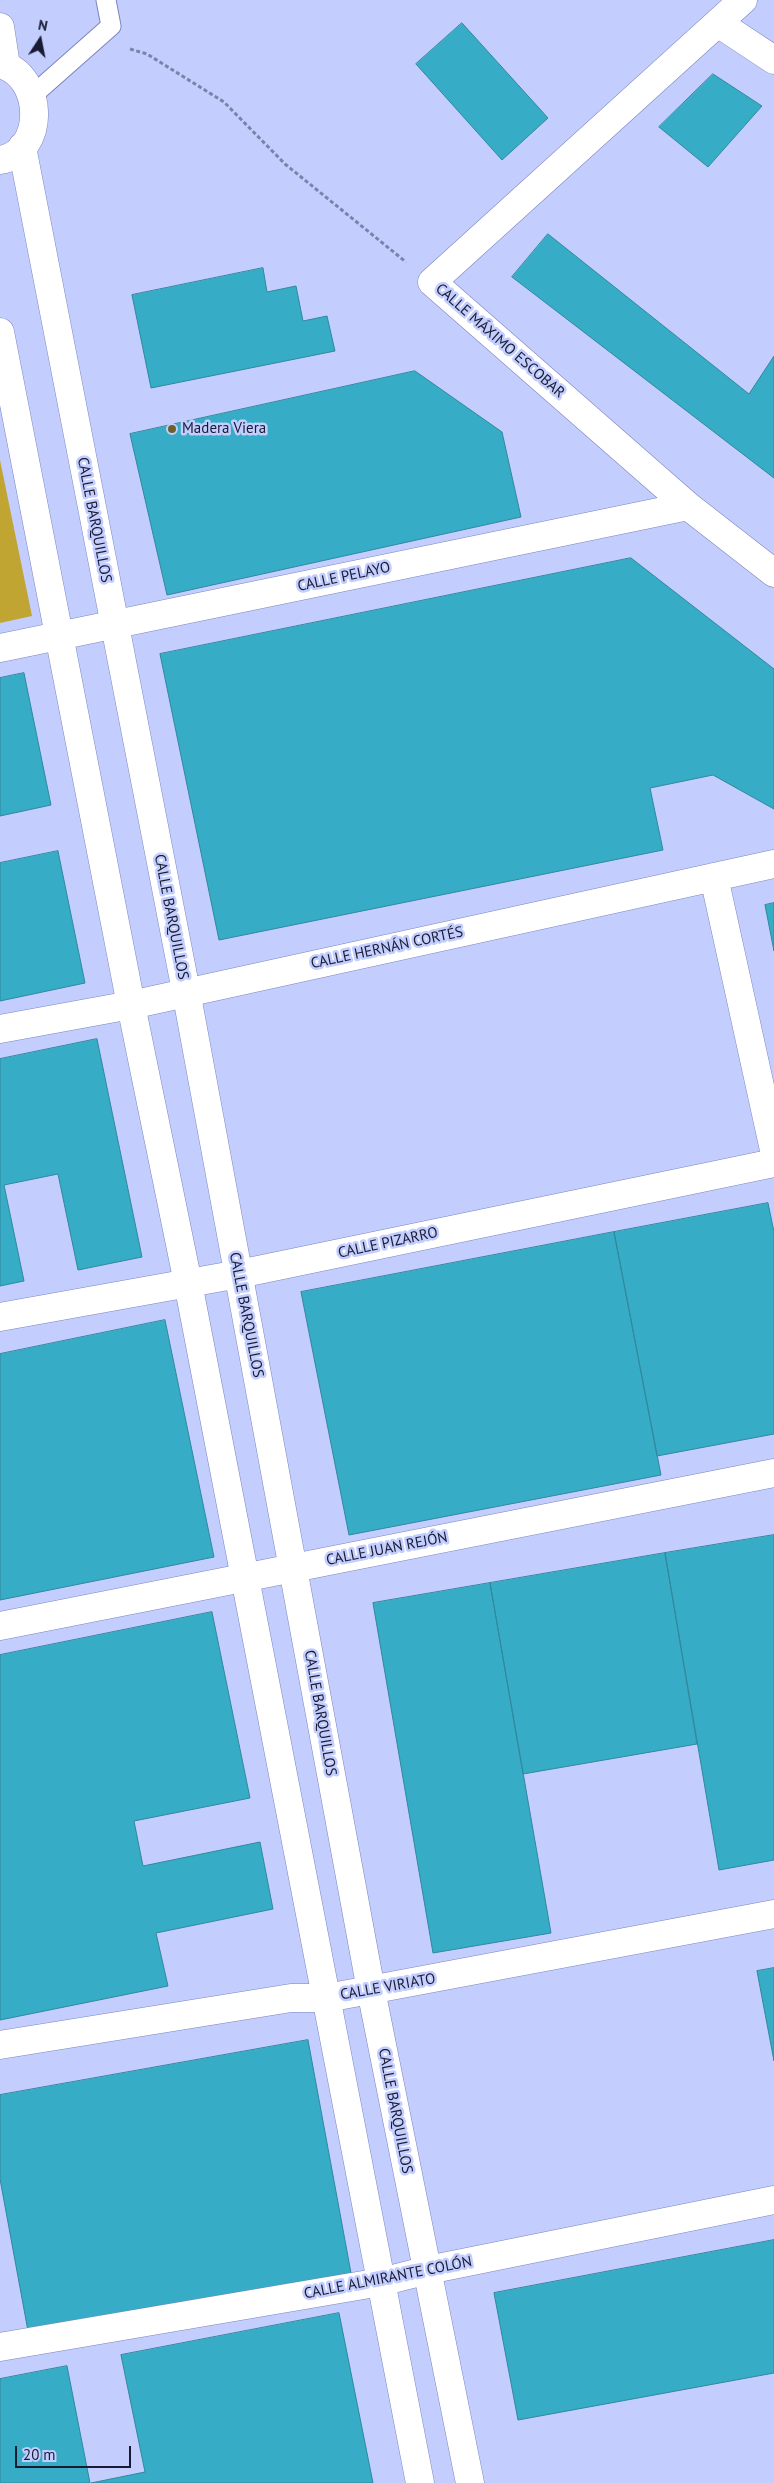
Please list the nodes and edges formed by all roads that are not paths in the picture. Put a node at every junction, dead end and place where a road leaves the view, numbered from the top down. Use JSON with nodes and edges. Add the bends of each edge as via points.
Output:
{"nodes":[{"id":1,"x":106,"y":0,"type":"edge"},
{"id":2,"x":743,"y":0,"type":"edge"},
{"id":3,"x":718,"y":23,"type":"junction"},
{"id":4,"x":0,"y":27,"type":"edge"},
{"id":5,"x":774,"y":60,"type":"edge"},
{"id":6,"x":3,"y":65,"type":"edge"},
{"id":7,"x":33,"y":95,"type":"junction"},
{"id":8,"x":11,"y":154,"type":"edge"},
{"id":9,"x":0,"y":332,"type":"edge"},
{"id":10,"x":688,"y":506,"type":"junction"},
{"id":11,"x":774,"y":573,"type":"edge"},
{"id":12,"x":114,"y":625,"type":"junction"},
{"id":13,"x":61,"y":637,"type":"junction"},
{"id":14,"x":0,"y":648,"type":"edge"},
{"id":15,"x":774,"y":864,"type":"edge"},
{"id":16,"x":714,"y":877,"type":"junction"},
{"id":17,"x":186,"y":992,"type":"junction"},
{"id":18,"x":131,"y":1005,"type":"junction"},
{"id":19,"x":0,"y":1029,"type":"edge"},
{"id":20,"x":774,"y":1150,"type":"edge"},
{"id":21,"x":774,"y":1163,"type":"edge"},
{"id":22,"x":238,"y":1274,"type":"junction"},
{"id":23,"x":188,"y":1283,"type":"junction"},
{"id":24,"x":0,"y":1317,"type":"edge"},
{"id":25,"x":774,"y":1473,"type":"edge"},
{"id":26,"x":293,"y":1567,"type":"junction"},
{"id":27,"x":245,"y":1576,"type":"junction"},
{"id":28,"x":0,"y":1626,"type":"edge"},
{"id":29,"x":774,"y":1914,"type":"edge"},
{"id":30,"x":371,"y":1990,"type":"junction"},
{"id":31,"x":327,"y":1998,"type":"junction"},
{"id":32,"x":0,"y":2045,"type":"edge"},
{"id":33,"x":774,"y":2200,"type":"edge"},
{"id":34,"x":428,"y":2270,"type":"junction"},
{"id":35,"x":382,"y":2282,"type":"junction"},
{"id":36,"x":0,"y":2347,"type":"edge"},
{"id":37,"x":420,"y":2483,"type":"edge"},
{"id":38,"x":470,"y":2483,"type":"edge"}],
"edges":[{"from":1,"to":7,"type":"lane","via":[[111,26]]},
{"from":2,"to":3,"type":"street","name":"CALLE MÁXIMO ESCOBAR"},
{"from":3,"to":5,"type":"street"},
{"from":3,"to":10,"type":"street","name":"CALLE MÁXIMO ESCOBAR","via":[[432,282]]},
{"from":4,"to":6,"type":"street"},
{"from":6,"to":7,"type":"street","via":[[22,78]]},
{"from":7,"to":8,"type":"street","via":[[35,114],[32,132]]},
{"from":8,"to":12,"type":"street","name":"CALLE BARQUILLOS"},
{"from":9,"to":13,"type":"street","via":[[48,586]]},
{"from":10,"to":11,"type":"street","name":"CALLE MÁXIMO ESCOBAR"},
{"from":10,"to":12,"type":"street","name":"CALLE PELAYO"},
{"from":12,"to":13,"type":"street","name":"CALLE PELAYO"},
{"from":12,"to":17,"type":"street","name":"CALLE BARQUILLOS"},
{"from":13,"to":14,"type":"street","name":"CALLE PELAYO"},
{"from":13,"to":18,"type":"street"},
{"from":15,"to":16,"type":"street","name":"CALLE HERNÁN CORTÉS"},
{"from":16,"to":17,"type":"street","name":"CALLE HERNÁN CORTÉS"},
{"from":16,"to":20,"type":"street"},
{"from":17,"to":18,"type":"street","name":"CALLE HERNÁN CORTÉS"},
{"from":17,"to":22,"type":"street","name":"CALLE BARQUILLOS"},
{"from":18,"to":19,"type":"street","name":"CALLE HERNÁN CORTÉS"},
{"from":18,"to":23,"type":"street"},
{"from":21,"to":22,"type":"street","name":"CALLE PIZARRO"},
{"from":22,"to":23,"type":"street","name":"CALLE PIZARRO"},
{"from":22,"to":26,"type":"street","name":"CALLE BARQUILLOS"},
{"from":23,"to":24,"type":"street","name":"CALLE PIZARRO"},
{"from":23,"to":27,"type":"street"},
{"from":25,"to":26,"type":"street","name":"CALLE JUAN REJÓN"},
{"from":26,"to":27,"type":"street","name":"CALLE JUAN REJÓN"},
{"from":26,"to":30,"type":"street","name":"CALLE BARQUILLOS"},
{"from":27,"to":28,"type":"street","name":"CALLE JUAN REJÓN"},
{"from":27,"to":31,"type":"street"},
{"from":29,"to":30,"type":"street","name":"CALLE VIRIATO"},
{"from":30,"to":31,"type":"street","name":"CALLE VIRIATO"},
{"from":30,"to":34,"type":"street","name":"CALLE BARQUILLOS"},
{"from":31,"to":32,"type":"street","name":"CALLE VIRIATO","via":[[290,1998]]},
{"from":31,"to":35,"type":"street"},
{"from":33,"to":34,"type":"street","name":"CALLE ALMIRANTE COLÓN"},
{"from":34,"to":35,"type":"street","name":"CALLE ALMIRANTE COLÓN"},
{"from":34,"to":38,"type":"street","name":"CALLE BARQUILLOS"},
{"from":35,"to":36,"type":"street","name":"CALLE ALMIRANTE COLÓN"},
{"from":35,"to":37,"type":"street"}]}
